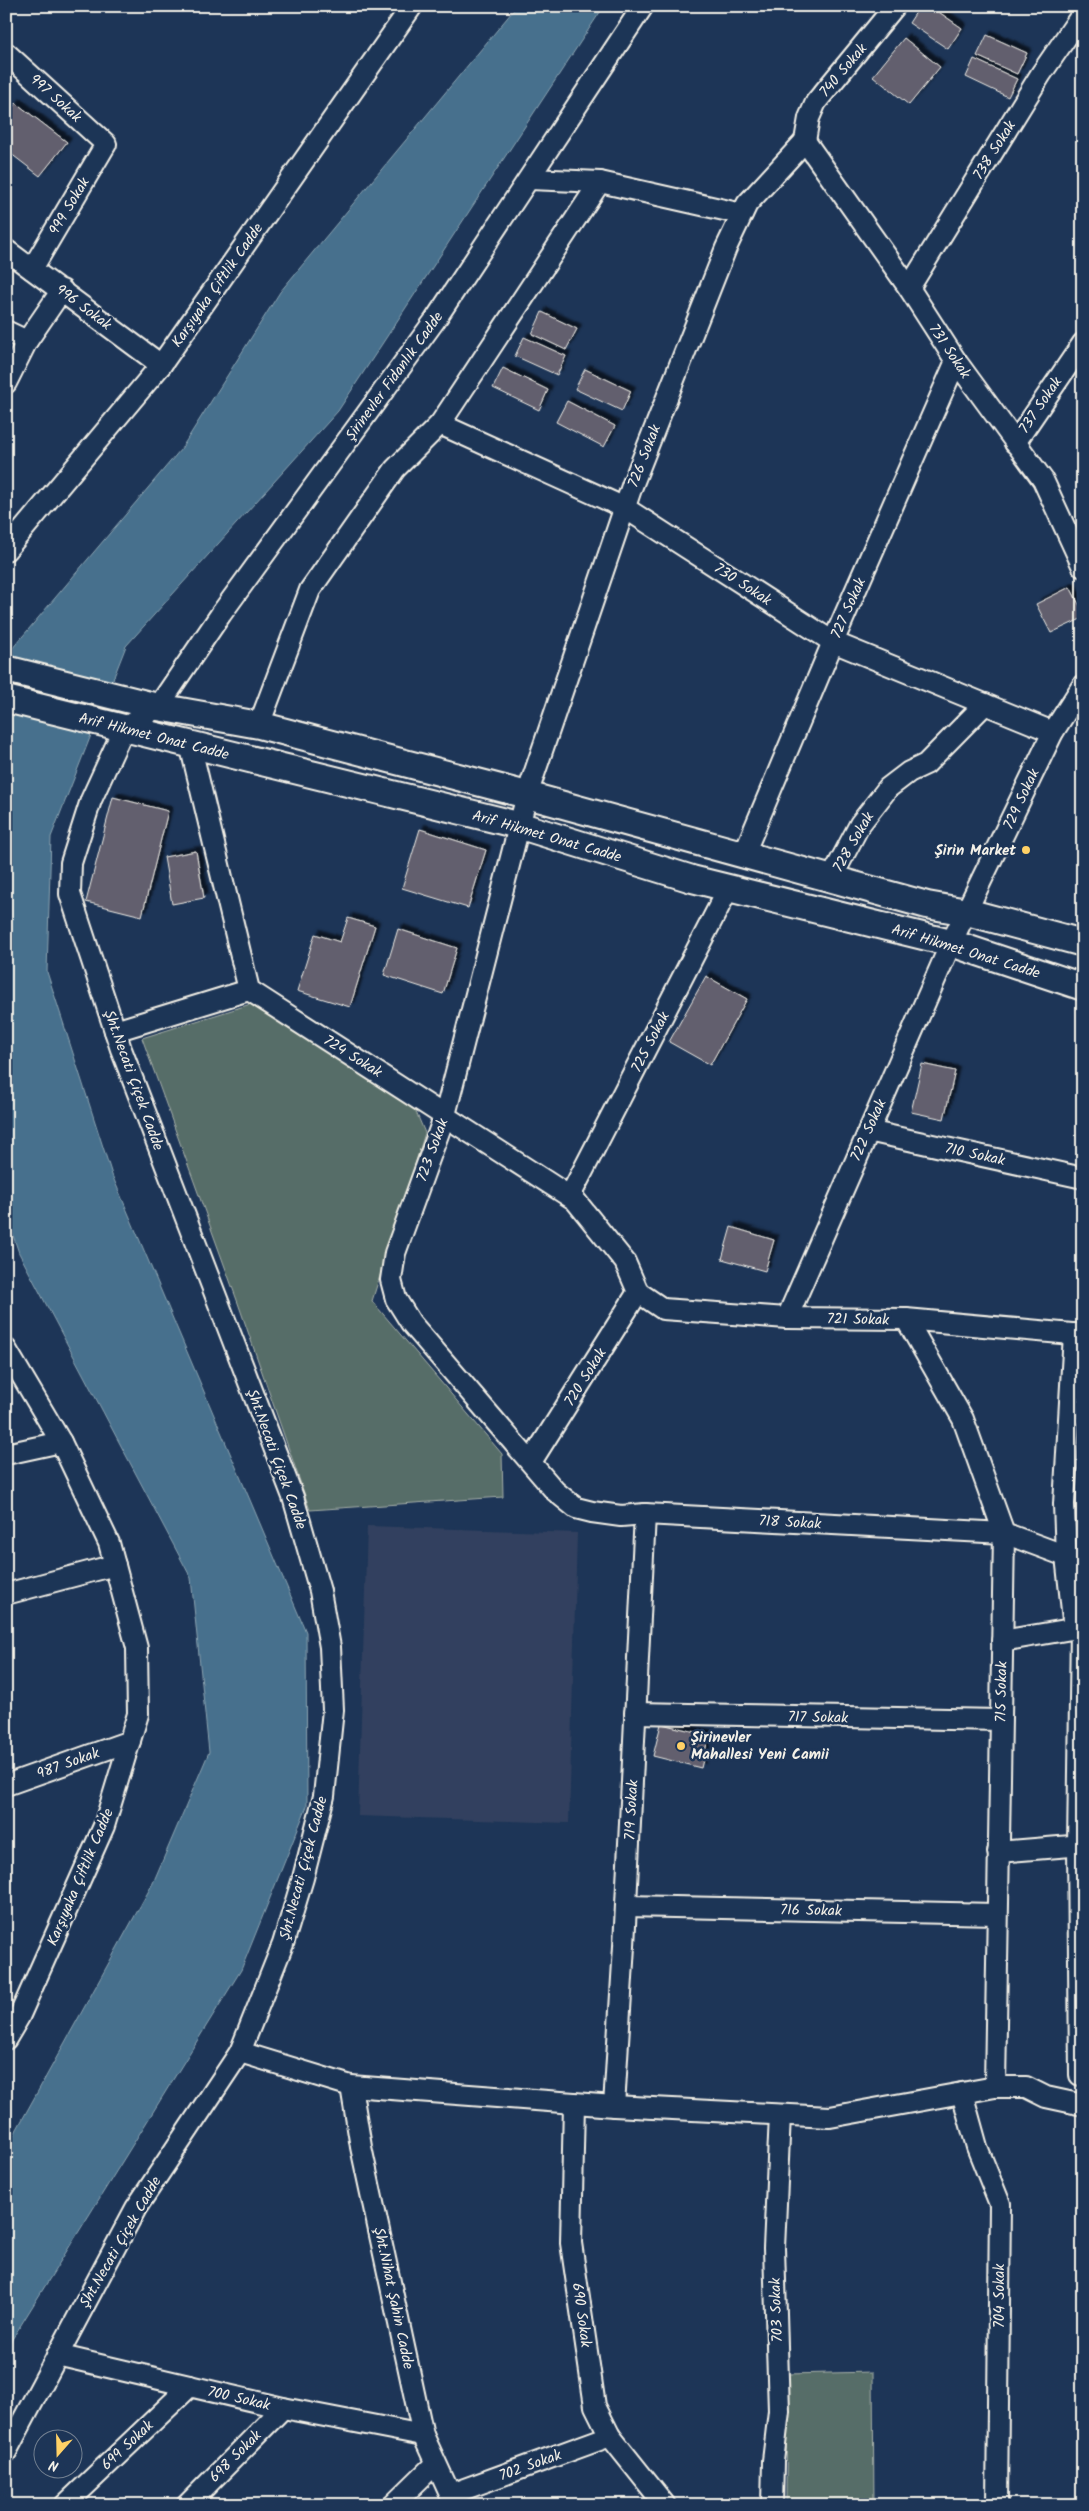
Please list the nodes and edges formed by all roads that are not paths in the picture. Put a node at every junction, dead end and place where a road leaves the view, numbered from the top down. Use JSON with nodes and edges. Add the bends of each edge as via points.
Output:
{"nodes":[{"id":1,"x":412,"y":6,"type":"edge"},
{"id":2,"x":643,"y":6,"type":"edge"},
{"id":3,"x":895,"y":6,"type":"edge"},
{"id":4,"x":1083,"y":14,"type":"edge"},
{"id":5,"x":6,"y":53,"type":"edge"},
{"id":6,"x":805,"y":141,"type":"junction"},
{"id":7,"x":106,"y":144,"type":"joint"},
{"id":8,"x":530,"y":179,"type":"junction"},
{"id":9,"x":600,"y":182,"type":"junction"},
{"id":10,"x":742,"y":214,"type":"junction"},
{"id":11,"x":6,"y":250,"type":"edge"},
{"id":12,"x":32,"y":268,"type":"junction"},
{"id":13,"x":909,"y":288,"type":"junction"},
{"id":14,"x":62,"y":290,"type":"junction"},
{"id":15,"x":6,"y":331,"type":"edge"},
{"id":16,"x":27,"y":342,"type":"junction"},
{"id":17,"x":1083,"y":343,"type":"edge"},
{"id":18,"x":956,"y":361,"type":"junction"},
{"id":19,"x":161,"y":365,"type":"junction"},
{"id":20,"x":6,"y":383,"type":"edge"},
{"id":21,"x":440,"y":424,"type":"junction"},
{"id":22,"x":1014,"y":443,"type":"junction"},
{"id":23,"x":625,"y":508,"type":"junction"},
{"id":24,"x":6,"y":550,"type":"edge"},
{"id":25,"x":1083,"y":567,"type":"edge"},
{"id":26,"x":833,"y":642,"type":"junction"},
{"id":27,"x":6,"y":669,"type":"edge"},
{"id":28,"x":1083,"y":685,"type":"edge"},
{"id":29,"x":6,"y":700,"type":"edge"},
{"id":30,"x":985,"y":704,"type":"junction"},
{"id":31,"x":158,"y":707,"type":"junction"},
{"id":32,"x":259,"y":725,"type":"junction"},
{"id":33,"x":114,"y":726,"type":"junction"},
{"id":34,"x":1053,"y":732,"type":"junction"},
{"id":35,"x":190,"y":744,"type":"junction"},
{"id":36,"x":527,"y":795,"type":"junction"},
{"id":37,"x":518,"y":825,"type":"junction"},
{"id":38,"x":743,"y":856,"type":"junction"},
{"id":39,"x":831,"y":879,"type":"junction"},
{"id":40,"x":729,"y":888,"type":"junction"},
{"id":41,"x":967,"y":912,"type":"junction"},
{"id":42,"x":951,"y":943,"type":"junction"},
{"id":43,"x":1083,"y":943,"type":"edge"},
{"id":44,"x":1083,"y":987,"type":"edge"},
{"id":45,"x":249,"y":990,"type":"junction"},
{"id":46,"x":115,"y":1031,"type":"junction"},
{"id":47,"x":445,"y":1115,"type":"junction"},
{"id":48,"x":868,"y":1130,"type":"junction"},
{"id":49,"x":1083,"y":1178,"type":"edge"},
{"id":50,"x":570,"y":1196,"type":"junction"},
{"id":51,"x":638,"y":1292,"type":"junction"},
{"id":52,"x":787,"y":1318,"type":"junction"},
{"id":53,"x":906,"y":1319,"type":"junction"},
{"id":54,"x":1079,"y":1335,"type":"edge"},
{"id":55,"x":6,"y":1349,"type":"edge"},
{"id":56,"x":61,"y":1442,"type":"junction"},
{"id":57,"x":6,"y":1454,"type":"edge"},
{"id":58,"x":531,"y":1462,"type":"junction"},
{"id":59,"x":645,"y":1514,"type":"junction"},
{"id":60,"x":1004,"y":1532,"type":"junction"},
{"id":61,"x":1066,"y":1556,"type":"junction"},
{"id":62,"x":115,"y":1565,"type":"junction"},
{"id":63,"x":6,"y":1594,"type":"edge"},
{"id":64,"x":1079,"y":1628,"type":"edge"},
{"id":65,"x":1002,"y":1641,"type":"junction"},
{"id":66,"x":635,"y":1713,"type":"junction"},
{"id":67,"x":1000,"y":1720,"type":"junction"},
{"id":68,"x":130,"y":1741,"type":"junction"},
{"id":69,"x":6,"y":1785,"type":"edge"},
{"id":70,"x":1080,"y":1845,"type":"edge"},
{"id":71,"x":998,"y":1852,"type":"junction"},
{"id":72,"x":626,"y":1906,"type":"junction"},
{"id":73,"x":996,"y":1914,"type":"junction"},
{"id":74,"x":6,"y":2038,"type":"edge"},
{"id":75,"x":240,"y":2052,"type":"junction"},
{"id":76,"x":1080,"y":2075,"type":"dead end"},
{"id":77,"x":350,"y":2086,"type":"junction"},
{"id":78,"x":995,"y":2087,"type":"junction"},
{"id":79,"x":962,"y":2093,"type":"junction"},
{"id":80,"x":574,"y":2103,"type":"junction"},
{"id":81,"x":1083,"y":2105,"type":"edge"},
{"id":82,"x":614,"y":2106,"type":"junction"},
{"id":83,"x":780,"y":2115,"type":"junction"},
{"id":84,"x":57,"y":2355,"type":"junction"},
{"id":85,"x":190,"y":2386,"type":"junction"},
{"id":86,"x":283,"y":2408,"type":"junction"},
{"id":87,"x":423,"y":2435,"type":"junction"},
{"id":88,"x":610,"y":2436,"type":"junction"},
{"id":89,"x":6,"y":2452,"type":"edge"},
{"id":90,"x":435,"y":2464,"type":"junction"},
{"id":91,"x":452,"y":2499,"type":"edge"},
{"id":92,"x":195,"y":2502,"type":"edge"},
{"id":93,"x":64,"y":2505,"type":"edge"},
{"id":94,"x":393,"y":2505,"type":"edge"},
{"id":95,"x":665,"y":2505,"type":"edge"},
{"id":96,"x":772,"y":2505,"type":"edge"},
{"id":97,"x":997,"y":2505,"type":"edge"}],
"edges":[{"from":1,"to":19,"type":"street","name":"Karşıyaka Çiftlik Cadde"},
{"from":2,"to":8,"type":"street","name":"Şirinevler Fidanlık Cadde"},
{"from":3,"to":6,"type":"street","name":"740 Sokak","via":[[816,102]]},
{"from":4,"to":13,"type":"street","name":"738 Sokak","via":[[1041,74]]},
{"from":5,"to":7,"type":"street","name":"997 Sokak"},
{"from":6,"to":10,"type":"street","name":"726 Sokak","via":[[747,204]]},
{"from":6,"to":13,"type":"street","name":"731 Sokak"},
{"from":7,"to":12,"type":"street","name":"999 Sokak"},
{"from":8,"to":9,"type":"street"},
{"from":8,"to":31,"type":"street","name":"Şirinevler Fidanlık Cadde","via":[[435,320],[221,614]]},
{"from":9,"to":10,"type":"street"},
{"from":9,"to":21,"type":"street"},
{"from":10,"to":23,"type":"street","name":"726 Sokak"},
{"from":11,"to":12,"type":"street","name":"996 Sokak"},
{"from":12,"to":14,"type":"street","name":"996 Sokak"},
{"from":13,"to":18,"type":"street","name":"731 Sokak"},
{"from":14,"to":16,"type":"street"},
{"from":14,"to":19,"type":"street","name":"996 Sokak"},
{"from":15,"to":16,"type":"street"},
{"from":16,"to":20,"type":"street"},
{"from":17,"to":22,"type":"street","name":"737 Sokak"},
{"from":18,"to":22,"type":"street","name":"731 Sokak"},
{"from":18,"to":26,"type":"street","name":"727 Sokak"},
{"from":19,"to":24,"type":"street","name":"Karşıyaka Çiftlik Cadde"},
{"from":21,"to":23,"type":"street","name":"730 Sokak"},
{"from":21,"to":32,"type":"street","via":[[395,469],[310,590]]},
{"from":22,"to":25,"type":"street","name":"731 Sokak","via":[[1043,480]]},
{"from":23,"to":26,"type":"street","name":"730 Sokak"},
{"from":23,"to":36,"type":"street","name":"726 Sokak"},
{"from":26,"to":30,"type":"street","name":"730 Sokak"},
{"from":26,"to":38,"type":"street","name":"727 Sokak"},
{"from":27,"to":31,"type":"main road","name":"Arif Hikmet Onat Cadde"},
{"from":28,"to":34,"type":"street","name":"729 Sokak"},
{"from":29,"to":33,"type":"main road","name":"Arif Hikmet Onat Cadde"},
{"from":30,"to":34,"type":"street","name":"730 Sokak"},
{"from":30,"to":39,"type":"street","name":"728 Sokak","via":[[926,764],[888,788],[860,824]]},
{"from":31,"to":32,"type":"main road","name":"Arif Hikmet Onat Cadde"},
{"from":31,"to":33,"type":"street","name":"Şirinevler Fidanlık Cadde"},
{"from":32,"to":36,"type":"main road","name":"Arif Hikmet Onat Cadde"},
{"from":33,"to":35,"type":"main road","name":"Arif Hikmet Onat Cadde"},
{"from":33,"to":46,"type":"street","name":"Şht.Necati Çiçek Cadde","via":[[71,863],[70,894]]},
{"from":34,"to":41,"type":"street","name":"729 Sokak"},
{"from":35,"to":37,"type":"main road","name":"Arif Hikmet Onat Cadde"},
{"from":35,"to":45,"type":"street"},
{"from":36,"to":37,"type":"street","name":"723 Sokak"},
{"from":36,"to":38,"type":"main road","name":"Arif Hikmet Onat Cadde"},
{"from":37,"to":40,"type":"main road","name":"Arif Hikmet Onat Cadde"},
{"from":37,"to":47,"type":"street","name":"723 Sokak"},
{"from":38,"to":39,"type":"main road","name":"Arif Hikmet Onat Cadde"},
{"from":39,"to":41,"type":"main road","name":"Arif Hikmet Onat Cadde","via":[[927,905]]},
{"from":40,"to":42,"type":"main road","name":"Arif Hikmet Onat Cadde"},
{"from":40,"to":50,"type":"street","name":"725 Sokak"},
{"from":41,"to":42,"type":"street","name":"729 Sokak"},
{"from":41,"to":43,"type":"main road","name":"Arif Hikmet Onat Cadde"},
{"from":42,"to":44,"type":"main road","name":"Arif Hikmet Onat Cadde"},
{"from":42,"to":48,"type":"street","name":"722 Sokak"},
{"from":45,"to":46,"type":"street"},
{"from":45,"to":47,"type":"street","name":"724 Sokak"},
{"from":46,"to":75,"type":"street","name":"Şht.Necati Çiçek Cadde","via":[[293,1496],[320,1590],[330,1647],[333,1710],[324,1796],[283,1944]]},
{"from":47,"to":50,"type":"street","name":"724 Sokak"},
{"from":47,"to":58,"type":"street","name":"723 Sokak","via":[[395,1253],[391,1280],[396,1299],[411,1323]]},
{"from":48,"to":49,"type":"street","name":"710 Sokak"},
{"from":48,"to":52,"type":"street","name":"722 Sokak"},
{"from":50,"to":51,"type":"street","name":"724 Sokak","via":[[625,1262]]},
{"from":51,"to":52,"type":"street","name":"721 Sokak","via":[[663,1310]]},
{"from":51,"to":58,"type":"street","name":"720 Sokak"},
{"from":52,"to":53,"type":"street","name":"721 Sokak"},
{"from":53,"to":54,"type":"street","name":"721 Sokak"},
{"from":53,"to":60,"type":"street","name":"715 Sokak","via":[[963,1419]]},
{"from":54,"to":61,"type":"street","via":[[1064,1504]]},
{"from":55,"to":56,"type":"street","name":"Karşıyaka Çiftlik Cadde"},
{"from":56,"to":57,"type":"street"},
{"from":56,"to":62,"type":"street","name":"Karşıyaka Çiftlik Cadde","via":[[109,1544]]},
{"from":58,"to":59,"type":"street","name":"718 Sokak","via":[[555,1491],[576,1508],[621,1516]]},
{"from":59,"to":60,"type":"street","name":"718 Sokak"},
{"from":59,"to":66,"type":"street","name":"719 Sokak"},
{"from":60,"to":61,"type":"street","name":"718 Sokak"},
{"from":60,"to":65,"type":"street","name":"715 Sokak"},
{"from":61,"to":64,"type":"street"},
{"from":62,"to":63,"type":"street"},
{"from":62,"to":68,"type":"street","name":"Karşıyaka Çiftlik Cadde","via":[[137,1648],[138,1714]]},
{"from":64,"to":65,"type":"street"},
{"from":64,"to":70,"type":"street"},
{"from":65,"to":67,"type":"street","name":"715 Sokak"},
{"from":66,"to":67,"type":"street","name":"717 Sokak"},
{"from":66,"to":72,"type":"street","name":"719 Sokak"},
{"from":67,"to":71,"type":"street","name":"715 Sokak"},
{"from":68,"to":69,"type":"street","name":"987 Sokak"},
{"from":68,"to":74,"type":"street","name":"Karşıyaka Çiftlik Cadde","via":[[104,1826],[19,2017]]},
{"from":70,"to":71,"type":"street"},
{"from":70,"to":76,"type":"street"},
{"from":71,"to":73,"type":"street","name":"715 Sokak"},
{"from":72,"to":73,"type":"street","name":"716 Sokak"},
{"from":72,"to":82,"type":"street","name":"719 Sokak"},
{"from":73,"to":78,"type":"street","name":"715 Sokak"},
{"from":75,"to":77,"type":"street"},
{"from":75,"to":84,"type":"street","name":"Şht.Necati Çiçek Cadde","via":[[136,2208]]},
{"from":77,"to":80,"type":"street"},
{"from":77,"to":87,"type":"street","name":"Şht.Nihat Şahin Cadde"},
{"from":78,"to":79,"type":"street"},
{"from":78,"to":81,"type":"street","via":[[1026,2087],[1046,2098]]},
{"from":79,"to":83,"type":"street","via":[[830,2117]]},
{"from":79,"to":97,"type":"street","name":"704 Sokak","via":[[977,2147],[1000,2204]]},
{"from":80,"to":82,"type":"street"},
{"from":80,"to":88,"type":"street","name":"690 Sokak","via":[[571,2243],[595,2406]]},
{"from":82,"to":83,"type":"street"},
{"from":83,"to":96,"type":"street","name":"703 Sokak","via":[[774,2248],[779,2411]]},
{"from":84,"to":85,"type":"street","name":"700 Sokak"},
{"from":84,"to":89,"type":"street","name":"Şht.Necati Çiçek Cadde"},
{"from":85,"to":86,"type":"street","name":"700 Sokak"},
{"from":85,"to":93,"type":"street","name":"699 Sokak"},
{"from":86,"to":87,"type":"street","name":"700 Sokak"},
{"from":86,"to":92,"type":"street","name":"698 Sokak"},
{"from":87,"to":90,"type":"street","name":"Şht.Nihat Şahin Cadde"},
{"from":88,"to":91,"type":"street","name":"702 Sokak"},
{"from":88,"to":95,"type":"street","name":"690 Sokak"},
{"from":90,"to":91,"type":"street","name":"Şht.Nihat Şahin Cadde"},
{"from":90,"to":94,"type":"street"}]}
